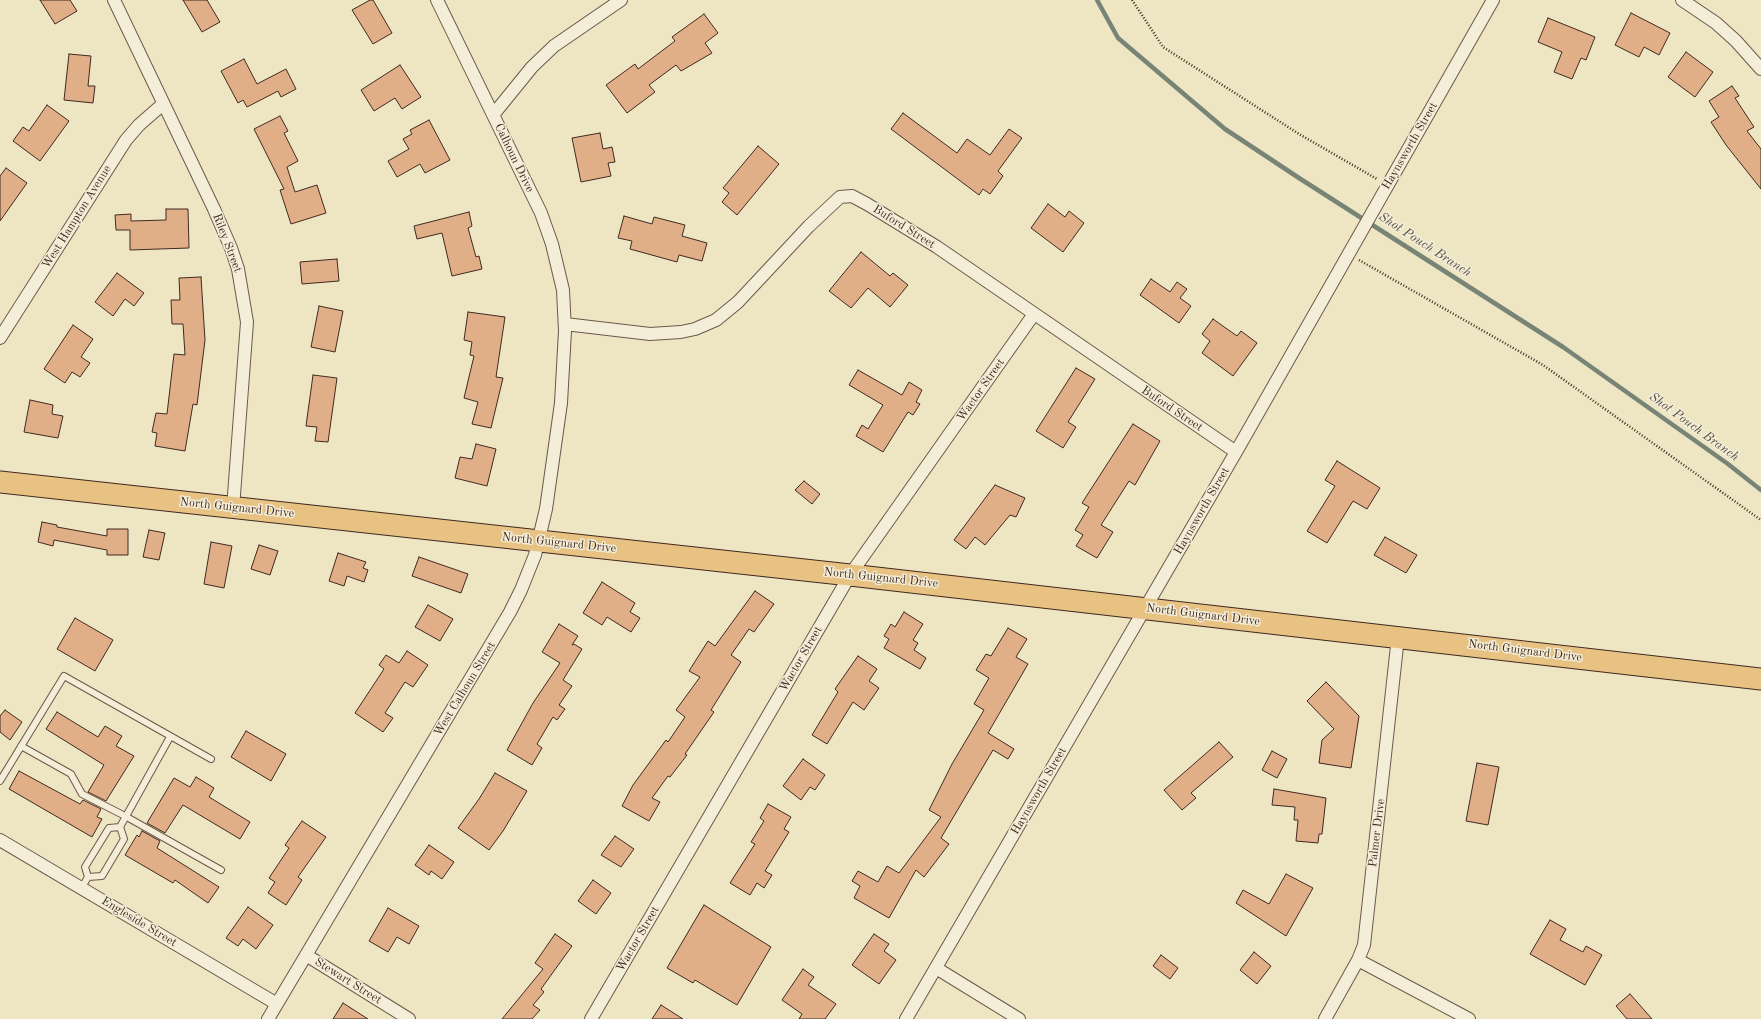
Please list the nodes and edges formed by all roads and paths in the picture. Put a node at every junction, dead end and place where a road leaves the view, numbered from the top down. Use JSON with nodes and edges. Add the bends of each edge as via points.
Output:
{"nodes":[{"id":1,"x":114,"y":0,"type":"edge"},
{"id":2,"x":438,"y":0,"type":"edge"},
{"id":3,"x":621,"y":0,"type":"edge"},
{"id":4,"x":1132,"y":0,"type":"edge"},
{"id":5,"x":1493,"y":0,"type":"edge"},
{"id":6,"x":1682,"y":0,"type":"edge"},
{"id":7,"x":1761,"y":69,"type":"edge"},
{"id":8,"x":163,"y":104,"type":"junction"},
{"id":9,"x":493,"y":115,"type":"junction"},
{"id":10,"x":1385,"y":189,"type":"junction"},
{"id":11,"x":1352,"y":250,"type":"junction"},
{"id":12,"x":1034,"y":314,"type":"junction"},
{"id":13,"x":565,"y":324,"type":"junction"},
{"id":14,"x":0,"y":338,"type":"edge"},
{"id":15,"x":1236,"y":452,"type":"junction"},
{"id":16,"x":0,"y":482,"type":"edge"},
{"id":17,"x":233,"y":508,"type":"junction"},
{"id":18,"x":1761,"y":520,"type":"edge"},
{"id":19,"x":538,"y":541,"type":"junction"},
{"id":20,"x":850,"y":575,"type":"junction"},
{"id":21,"x":1145,"y":608,"type":"junction"},
{"id":22,"x":1398,"y":637,"type":"junction"},
{"id":23,"x":1761,"y":679,"type":"edge"},
{"id":24,"x":170,"y":737,"type":"junction"},
{"id":25,"x":21,"y":746,"type":"junction"},
{"id":26,"x":210,"y":759,"type":"dead end"},
{"id":27,"x":0,"y":781,"type":"edge"},
{"id":28,"x":125,"y":816,"type":"junction"},
{"id":29,"x":120,"y":827,"type":"junction"},
{"id":30,"x":0,"y":840,"type":"edge"},
{"id":31,"x":221,"y":870,"type":"dead end"},
{"id":32,"x":88,"y":877,"type":"junction"},
{"id":33,"x":82,"y":888,"type":"junction"},
{"id":34,"x":306,"y":955,"type":"junction"},
{"id":35,"x":1358,"y":960,"type":"junction"},
{"id":36,"x":936,"y":968,"type":"junction"},
{"id":37,"x":277,"y":1004,"type":"junction"},
{"id":38,"x":268,"y":1019,"type":"edge"},
{"id":39,"x":409,"y":1019,"type":"edge"},
{"id":40,"x":591,"y":1019,"type":"edge"},
{"id":41,"x":906,"y":1019,"type":"edge"},
{"id":42,"x":1019,"y":1019,"type":"edge"},
{"id":43,"x":1325,"y":1019,"type":"edge"},
{"id":44,"x":1469,"y":1019,"type":"edge"}],
"edges":[{"from":1,"to":8,"type":"street","name":"Riley Street"},
{"from":2,"to":9,"type":"street","name":"Calhoun Drive"},
{"from":3,"to":9,"type":"street","via":[[554,46],[532,67]]},
{"from":4,"to":10,"type":"path","via":[[1163,47]]},
{"from":5,"to":10,"type":"street","name":"Haynsworth Street"},
{"from":6,"to":7,"type":"street","via":[[1716,23]]},
{"from":8,"to":14,"type":"street","name":"West Hampton Avenue","via":[[126,140]]},
{"from":8,"to":17,"type":"street","name":"Riley Street","via":[[231,248],[242,290],[247,322]]},
{"from":9,"to":13,"type":"street","name":"Calhoun Drive","via":[[524,176],[552,244],[563,290]]},
{"from":10,"to":11,"type":"street","name":"Haynsworth Street"},
{"from":11,"to":15,"type":"street","name":"Haynsworth Street"},
{"from":11,"to":18,"type":"path","via":[[1543,364]]},
{"from":12,"to":13,"type":"street","name":"Buford Street","via":[[937,247],[852,196],[840,197],[809,226],[738,302],[716,320],[695,329],[656,334]]},
{"from":12,"to":15,"type":"street","name":"Buford Street"},
{"from":12,"to":20,"type":"street","name":"Wactor Street"},
{"from":13,"to":19,"type":"street","name":"West Calhoun Street","via":[[561,403],[546,509]]},
{"from":15,"to":21,"type":"street","name":"Haynsworth Street"},
{"from":16,"to":17,"type":"highway","name":"North Guignard Drive"},
{"from":17,"to":19,"type":"highway","name":"North Guignard Drive"},
{"from":19,"to":20,"type":"highway","name":"North Guignard Drive"},
{"from":19,"to":34,"type":"street","name":"West Calhoun Street","via":[[535,555],[510,612]]},
{"from":20,"to":21,"type":"highway","name":"North Guignard Drive"},
{"from":20,"to":40,"type":"street","name":"Wactor Street"},
{"from":21,"to":22,"type":"highway","name":"North Guignard Drive"},
{"from":21,"to":36,"type":"street","name":"Haynsworth Street"},
{"from":22,"to":23,"type":"highway","name":"North Guignard Drive"},
{"from":22,"to":35,"type":"street","name":"Palmer Drive","via":[[1364,945]]},
{"from":24,"to":25,"type":"lane","via":[[64,676]]},
{"from":24,"to":26,"type":"lane"},
{"from":24,"to":28,"type":"lane"},
{"from":25,"to":27,"type":"lane"},
{"from":25,"to":28,"type":"lane","via":[[71,774],[82,794]]},
{"from":28,"to":29,"type":"lane"},
{"from":28,"to":31,"type":"lane"},
{"from":29,"to":32,"type":"lane","via":[[109,828],[85,867]]},
{"from":29,"to":32,"type":"lane","via":[[124,839],[102,876]]},
{"from":30,"to":33,"type":"street","name":"Engleside Street"},
{"from":32,"to":33,"type":"lane"},
{"from":33,"to":37,"type":"street","name":"Engleside Street"},
{"from":34,"to":37,"type":"street","name":"West Calhoun Street"},
{"from":34,"to":39,"type":"street","name":"Stewart Street"},
{"from":35,"to":43,"type":"street","name":"Palmer Drive"},
{"from":35,"to":44,"type":"street"},
{"from":36,"to":41,"type":"street","name":"Haynsworth Street"},
{"from":36,"to":42,"type":"street"},
{"from":37,"to":38,"type":"street","name":"West Calhoun Street"}]}
